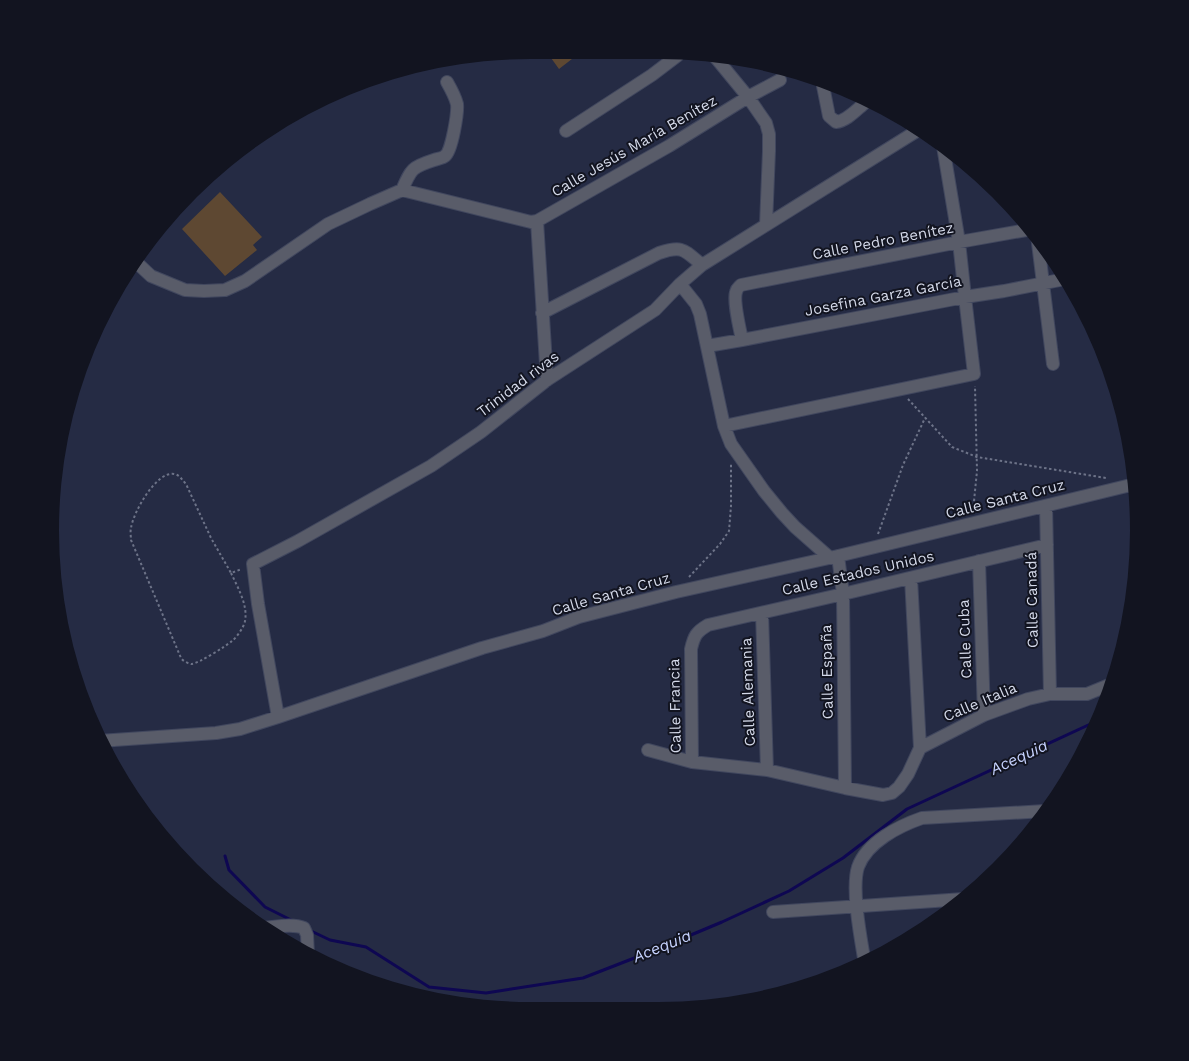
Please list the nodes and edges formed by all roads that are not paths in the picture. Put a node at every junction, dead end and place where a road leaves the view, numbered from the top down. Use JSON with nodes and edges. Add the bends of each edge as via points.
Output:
{"nodes":[{"id":1,"x":672,"y":59,"type":"edge"},
{"id":2,"x":720,"y":63,"type":"edge"},
{"id":3,"x":780,"y":80,"type":"dead end"},
{"id":4,"x":447,"y":82,"type":"dead end"},
{"id":5,"x":823,"y":89,"type":"edge"},
{"id":6,"x":748,"y":97,"type":"junction"},
{"id":7,"x":862,"y":105,"type":"edge"},
{"id":8,"x":566,"y":131,"type":"dead end"},
{"id":9,"x":914,"y":134,"type":"edge"},
{"id":10,"x":944,"y":155,"type":"edge"},
{"id":11,"x":402,"y":190,"type":"junction"},
{"id":12,"x":537,"y":221,"type":"junction"},
{"id":13,"x":766,"y":225,"type":"junction"},
{"id":14,"x":1023,"y":231,"type":"edge"},
{"id":15,"x":959,"y":242,"type":"junction"},
{"id":16,"x":1039,"y":251,"type":"edge"},
{"id":17,"x":702,"y":265,"type":"junction"},
{"id":18,"x":140,"y":266,"type":"edge"},
{"id":19,"x":1058,"y":280,"type":"edge"},
{"id":20,"x":1042,"y":283,"type":"junction"},
{"id":21,"x":680,"y":284,"type":"junction"},
{"id":22,"x":965,"y":297,"type":"junction"},
{"id":23,"x":542,"y":313,"type":"junction"},
{"id":24,"x":742,"y":340,"type":"junction"},
{"id":25,"x":707,"y":346,"type":"junction"},
{"id":26,"x":1053,"y":364,"type":"dead end"},
{"id":27,"x":547,"y":380,"type":"junction"},
{"id":28,"x":724,"y":426,"type":"junction"},
{"id":29,"x":1128,"y":486,"type":"edge"},
{"id":30,"x":1046,"y":506,"type":"junction"},
{"id":31,"x":1047,"y":545,"type":"junction"},
{"id":32,"x":834,"y":557,"type":"junction"},
{"id":33,"x":979,"y":562,"type":"junction"},
{"id":34,"x":911,"y":578,"type":"junction"},
{"id":35,"x":843,"y":594,"type":"junction"},
{"id":36,"x":762,"y":613,"type":"junction"},
{"id":37,"x":690,"y":649,"type":"joint"},
{"id":38,"x":1103,"y":688,"type":"edge"},
{"id":39,"x":1050,"y":694,"type":"junction"},
{"id":40,"x":984,"y":715,"type":"junction"},
{"id":41,"x":278,"y":717,"type":"junction"},
{"id":42,"x":108,"y":740,"type":"edge"},
{"id":43,"x":920,"y":748,"type":"junction"},
{"id":44,"x":648,"y":750,"type":"dead end"},
{"id":45,"x":692,"y":762,"type":"junction"},
{"id":46,"x":767,"y":770,"type":"junction"},
{"id":47,"x":845,"y":788,"type":"junction"},
{"id":48,"x":1037,"y":812,"type":"edge"},
{"id":49,"x":952,"y":900,"type":"edge"},
{"id":50,"x":857,"y":906,"type":"junction"},
{"id":51,"x":773,"y":912,"type":"dead end"},
{"id":52,"x":275,"y":927,"type":"edge"},
{"id":53,"x":307,"y":946,"type":"edge"},
{"id":54,"x":864,"y":955,"type":"edge"}],
"edges":[{"from":1,"to":8,"type":"street"},
{"from":2,"to":6,"type":"street"},
{"from":3,"to":6,"type":"street","name":"Calle Jesús María Benítez"},
{"from":4,"to":11,"type":"street","via":[[457,106],[449,151],[445,156],[412,170]]},
{"from":5,"to":7,"type":"street","via":[[826,109],[836,122]]},
{"from":6,"to":12,"type":"street","name":"Calle Jesús María Benítez"},
{"from":6,"to":13,"type":"street","via":[[766,123],[768,134]]},
{"from":9,"to":13,"type":"street","name":"Trinidad rivas"},
{"from":10,"to":15,"type":"street"},
{"from":11,"to":12,"type":"street"},
{"from":11,"to":18,"type":"street","via":[[328,224],[245,282],[225,290],[184,290],[151,276]]},
{"from":12,"to":23,"type":"street"},
{"from":13,"to":17,"type":"street","name":"Trinidad rivas"},
{"from":14,"to":15,"type":"street","name":"Calle Pedro Benítez"},
{"from":15,"to":22,"type":"street"},
{"from":15,"to":24,"type":"street","name":"Calle Pedro Benítez","via":[[741,285],[737,288],[735,301]]},
{"from":16,"to":20,"type":"street"},
{"from":17,"to":21,"type":"street","name":"Trinidad rivas"},
{"from":17,"to":23,"type":"street","via":[[686,251],[671,249]]},
{"from":19,"to":20,"type":"street","name":"Josefina Garza García"},
{"from":20,"to":22,"type":"street","name":"Josefina Garza García"},
{"from":20,"to":26,"type":"street"},
{"from":21,"to":25,"type":"street","via":[[696,304]]},
{"from":21,"to":27,"type":"street","name":"Trinidad rivas","via":[[655,310]]},
{"from":22,"to":24,"type":"street","name":"Josefina Garza García"},
{"from":22,"to":28,"type":"street","via":[[974,374]]},
{"from":23,"to":27,"type":"street"},
{"from":24,"to":25,"type":"street","name":"Josefina Garza García"},
{"from":25,"to":28,"type":"street"},
{"from":27,"to":41,"type":"street","name":"Trinidad rivas","via":[[431,466],[253,564]]},
{"from":28,"to":32,"type":"street","via":[[731,444],[782,513]]},
{"from":29,"to":30,"type":"street","name":"Calle Santa Cruz"},
{"from":30,"to":31,"type":"street","name":"Calle Canadá"},
{"from":30,"to":32,"type":"street","name":"Calle Santa Cruz"},
{"from":31,"to":33,"type":"street","name":"Calle Estados Unidos"},
{"from":31,"to":39,"type":"street","name":"Calle Canadá"},
{"from":32,"to":35,"type":"street","name":"Calle España"},
{"from":32,"to":41,"type":"street","name":"Calle Santa Cruz","via":[[579,617]]},
{"from":33,"to":34,"type":"street","name":"Calle Estados Unidos"},
{"from":33,"to":40,"type":"street","name":"Calle Cuba"},
{"from":34,"to":35,"type":"street","name":"Calle Estados Unidos"},
{"from":34,"to":43,"type":"street"},
{"from":35,"to":36,"type":"street","name":"Calle Estados Unidos"},
{"from":35,"to":47,"type":"street","name":"Calle España"},
{"from":36,"to":37,"type":"street","name":"Calle Estados Unidos","via":[[700,629]]},
{"from":36,"to":46,"type":"street","name":"Calle Alemania"},
{"from":37,"to":45,"type":"street","name":"Calle Francia"},
{"from":38,"to":39,"type":"street","name":"Calle Italia","via":[[1087,694]]},
{"from":39,"to":40,"type":"street","name":"Calle Italia"},
{"from":40,"to":43,"type":"street","name":"Calle Italia"},
{"from":41,"to":42,"type":"street","name":"Calle Santa Cruz","via":[[216,733]]},
{"from":43,"to":47,"type":"street","via":[[908,774],[892,793],[876,795]]},
{"from":44,"to":45,"type":"street"},
{"from":45,"to":46,"type":"street"},
{"from":46,"to":47,"type":"street"},
{"from":48,"to":50,"type":"street","via":[[922,818],[906,823],[878,841],[864,856],[858,867]]},
{"from":49,"to":50,"type":"street"},
{"from":50,"to":51,"type":"street"},
{"from":50,"to":54,"type":"street"},
{"from":52,"to":53,"type":"street","via":[[304,928]]}]}
